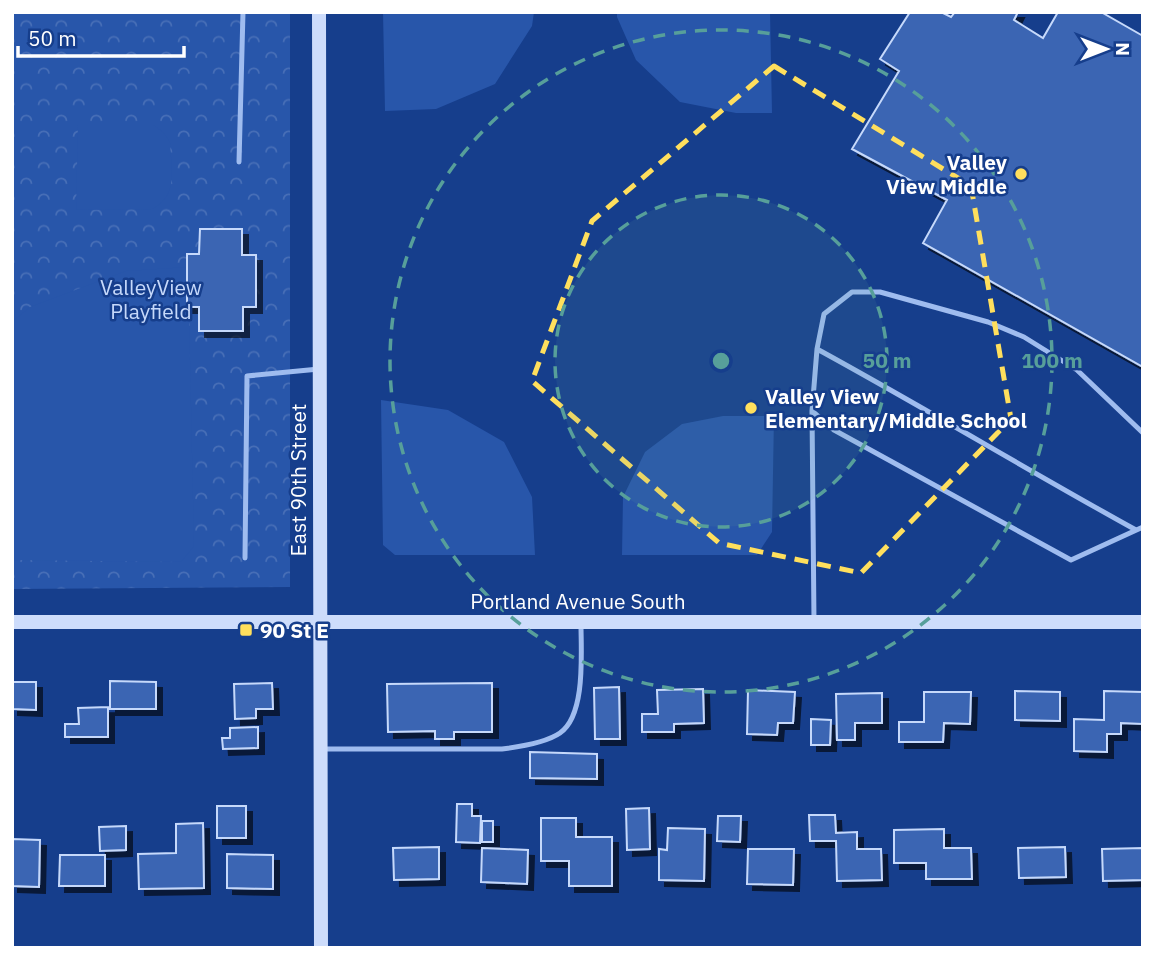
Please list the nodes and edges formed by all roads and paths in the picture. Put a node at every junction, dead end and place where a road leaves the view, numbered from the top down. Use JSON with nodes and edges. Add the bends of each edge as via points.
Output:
{"nodes":[{"id":1,"x":243,"y":12,"type":"edge"},
{"id":2,"x":319,"y":12,"type":"edge"},
{"id":3,"x":239,"y":162,"type":"dead end"},
{"id":4,"x":817,"y":349,"type":"junction"},
{"id":5,"x":319,"y":369,"type":"junction"},
{"id":6,"x":812,"y":411,"type":"junction"},
{"id":7,"x":1143,"y":433,"type":"edge"},
{"id":8,"x":1140,"y":529,"type":"edge"},
{"id":9,"x":245,"y":558,"type":"dead end"},
{"id":10,"x":12,"y":622,"type":"edge"},
{"id":11,"x":319,"y":622,"type":"junction"},
{"id":12,"x":581,"y":622,"type":"junction"},
{"id":13,"x":814,"y":622,"type":"junction"},
{"id":14,"x":1143,"y":622,"type":"edge"},
{"id":15,"x":320,"y":749,"type":"junction"},
{"id":16,"x":321,"y":948,"type":"edge"}],
"edges":[{"from":1,"to":3,"type":"lane"},
{"from":2,"to":5,"type":"main road","name":"East 90th Street"},
{"from":4,"to":6,"type":"lane"},
{"from":4,"to":7,"type":"lane","via":[[824,314],[852,292],[880,292],[988,322],[1024,337],[1077,370]]},
{"from":4,"to":8,"type":"lane"},
{"from":5,"to":9,"type":"lane","via":[[247,376]]},
{"from":5,"to":11,"type":"main road","name":"East 90th Street"},
{"from":6,"to":8,"type":"lane","via":[[834,430],[1071,560]]},
{"from":6,"to":13,"type":"lane"},
{"from":10,"to":11,"type":"main road","name":"Portland Avenue South"},
{"from":11,"to":12,"type":"main road","name":"Portland Avenue South"},
{"from":11,"to":15,"type":"main road","name":"East 90th Street"},
{"from":12,"to":13,"type":"main road","name":"Portland Avenue South"},
{"from":12,"to":15,"type":"lane","via":[[580,687],[573,719],[560,734],[528,746],[502,749]]},
{"from":13,"to":14,"type":"main road","name":"Portland Avenue South"},
{"from":15,"to":16,"type":"main road","name":"East 90th Street"}]}
